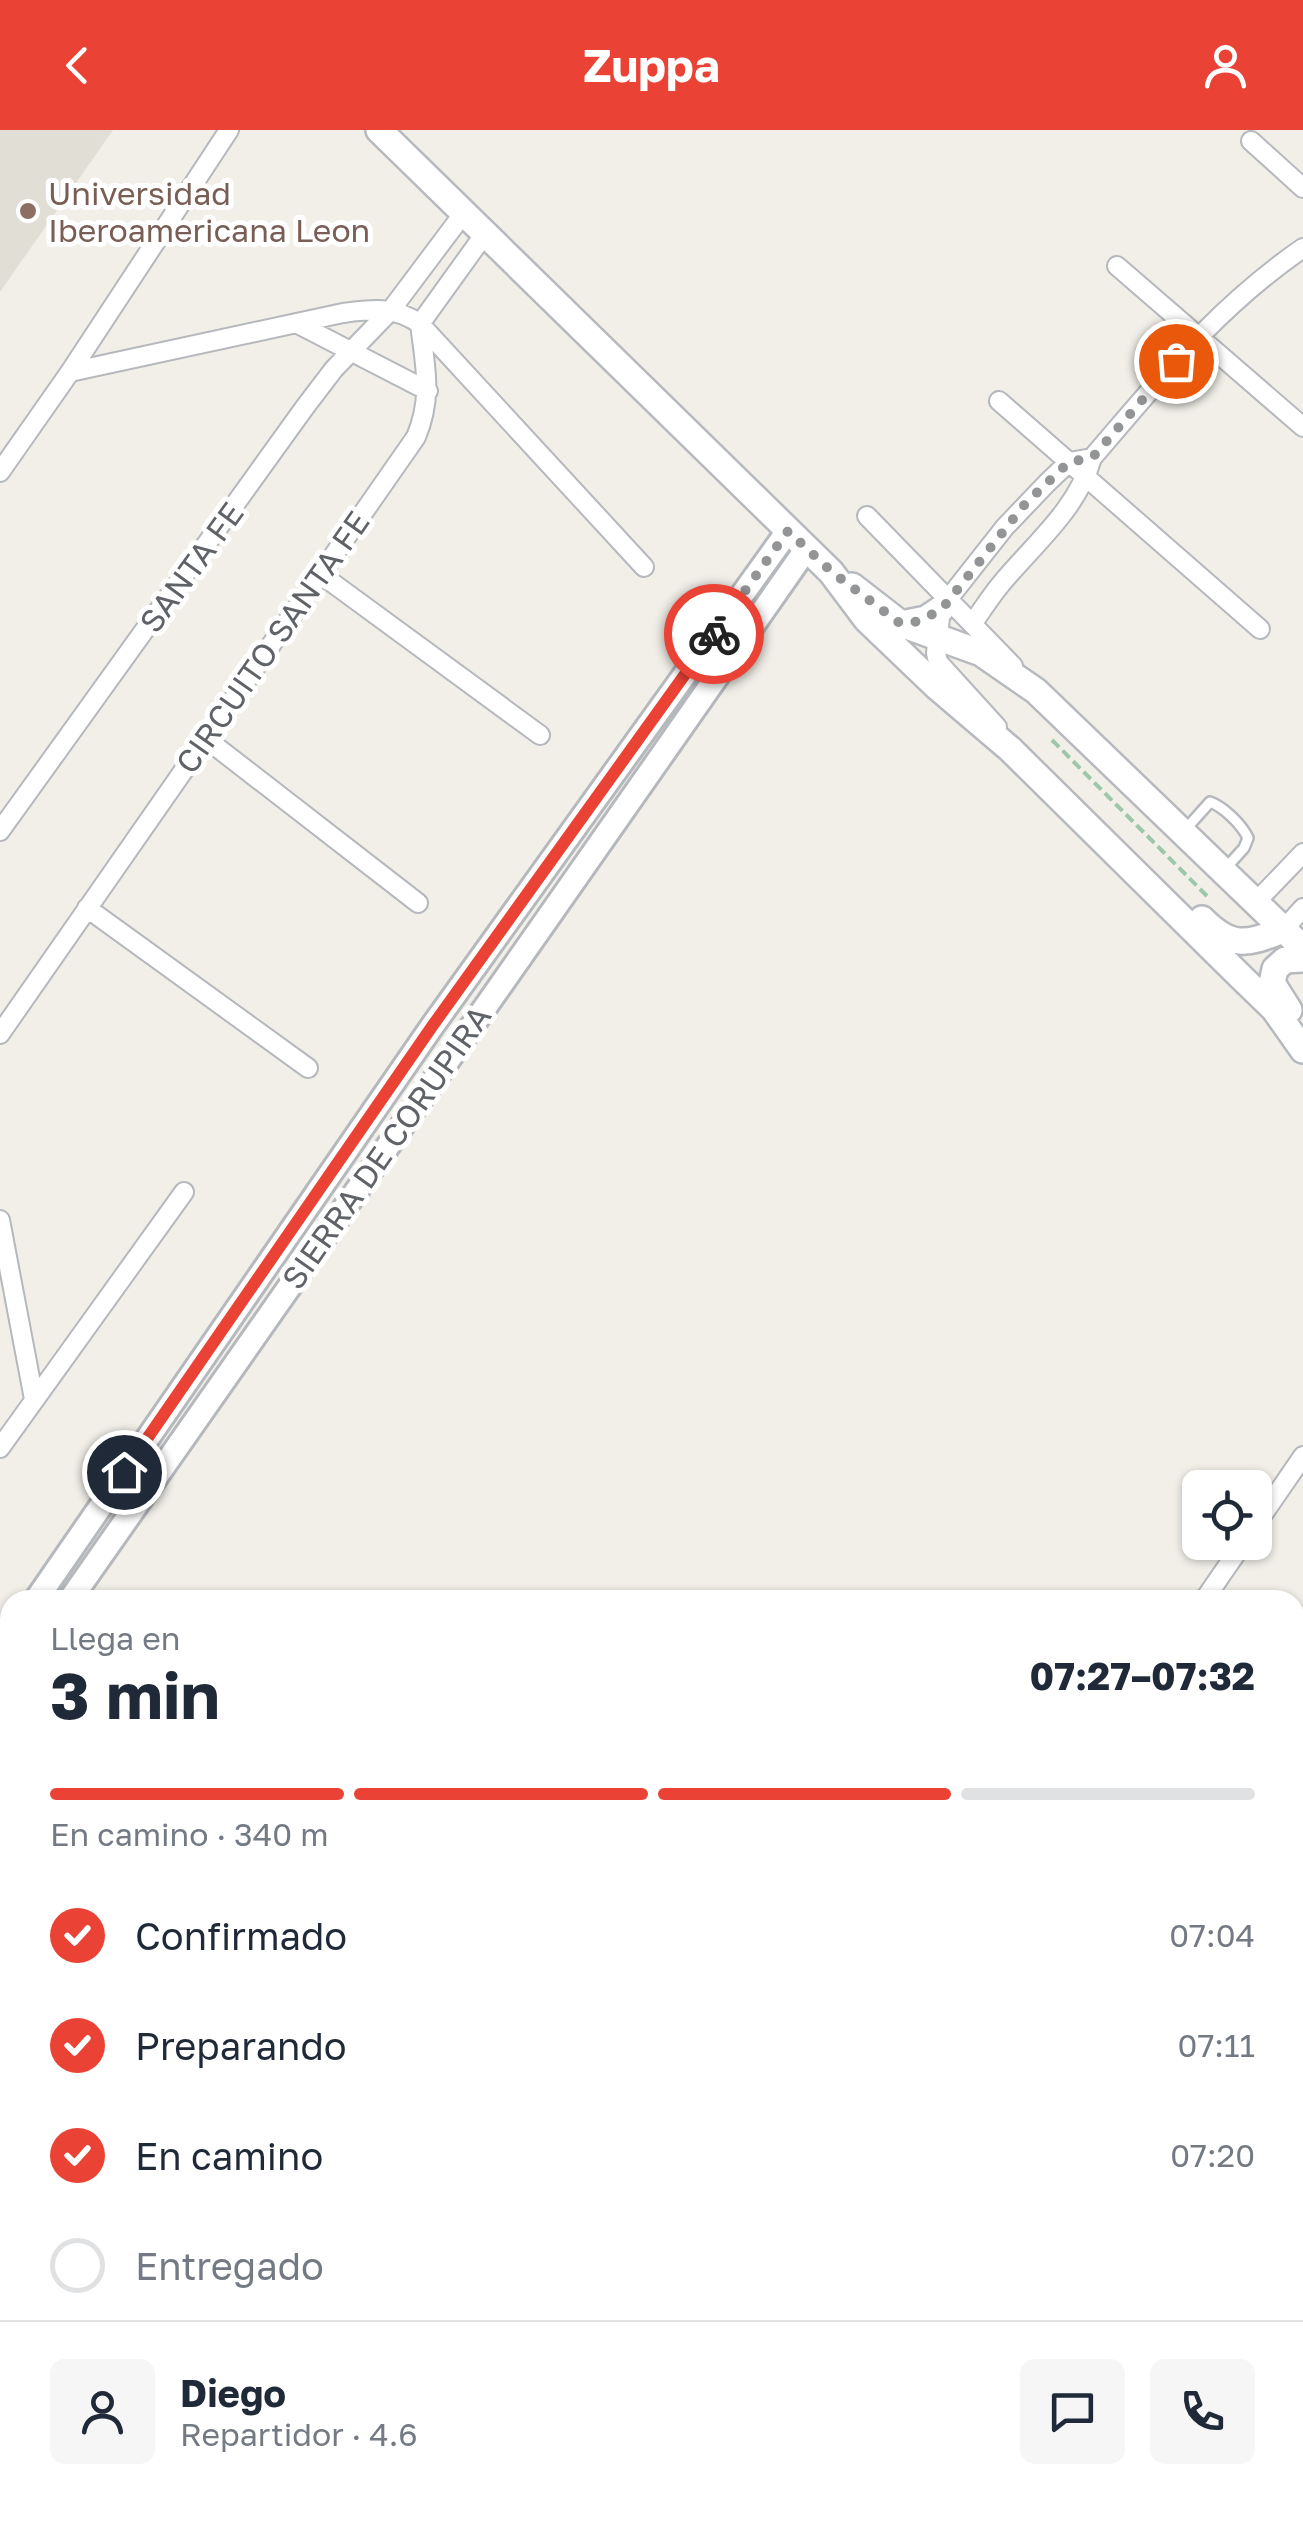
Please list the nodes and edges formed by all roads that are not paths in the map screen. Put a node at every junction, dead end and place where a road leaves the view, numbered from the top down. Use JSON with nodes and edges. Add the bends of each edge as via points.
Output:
{"nodes":[{"id":1,"x":229,"y":130,"type":"edge"},
{"id":2,"x":379,"y":130,"type":"edge"},
{"id":3,"x":1250,"y":142,"type":"dead end"},
{"id":4,"x":1303,"y":188,"type":"edge"},
{"id":5,"x":463,"y":214,"type":"junction"},
{"id":6,"x":484,"y":235,"type":"junction"},
{"id":7,"x":1303,"y":248,"type":"edge"},
{"id":8,"x":1116,"y":266,"type":"dead end"},
{"id":9,"x":391,"y":310,"type":"junction"},
{"id":10,"x":296,"y":323,"type":"junction"},
{"id":11,"x":420,"y":324,"type":"junction"},
{"id":12,"x":1198,"y":336,"type":"junction"},
{"id":13,"x":352,"y":351,"type":"junction"},
{"id":14,"x":70,"y":372,"type":"junction"},
{"id":15,"x":428,"y":391,"type":"junction"},
{"id":16,"x":999,"y":401,"type":"dead end"},
{"id":17,"x":1303,"y":427,"type":"edge"},
{"id":18,"x":1092,"y":458,"type":"junction"},
{"id":19,"x":1069,"y":462,"type":"junction"},
{"id":20,"x":0,"y":472,"type":"edge"},
{"id":21,"x":1086,"y":478,"type":"junction"},
{"id":22,"x":866,"y":516,"type":"dead end"},
{"id":23,"x":1005,"y":528,"type":"junction"},
{"id":24,"x":798,"y":539,"type":"junction"},
{"id":25,"x":1032,"y":552,"type":"junction"},
{"id":26,"x":644,"y":566,"type":"dead end"},
{"id":27,"x":832,"y":572,"type":"junction"},
{"id":28,"x":319,"y":573,"type":"junction"},
{"id":29,"x":945,"y":603,"type":"junction"},
{"id":30,"x":974,"y":622,"type":"junction"},
{"id":31,"x":901,"y":624,"type":"junction"},
{"id":32,"x":1260,"y":629,"type":"dead end"},
{"id":33,"x":937,"y":638,"type":"junction"},
{"id":34,"x":1036,"y":691,"type":"junction"},
{"id":35,"x":540,"y":735,"type":"dead end"},
{"id":36,"x":205,"y":738,"type":"junction"},
{"id":37,"x":1010,"y":750,"type":"junction"},
{"id":38,"x":0,"y":832,"type":"edge"},
{"id":39,"x":1184,"y":832,"type":"junction"},
{"id":40,"x":1303,"y":853,"type":"edge"},
{"id":41,"x":1223,"y":871,"type":"junction"},
{"id":42,"x":1140,"y":878,"type":"junction"},
{"id":43,"x":418,"y":903,"type":"dead end"},
{"id":44,"x":1255,"y":903,"type":"junction"},
{"id":45,"x":87,"y":908,"type":"junction"},
{"id":46,"x":1303,"y":908,"type":"edge"},
{"id":47,"x":1282,"y":930,"type":"junction"},
{"id":48,"x":1303,"y":948,"type":"edge"},
{"id":49,"x":1303,"y":960,"type":"edge"},
{"id":50,"x":1286,"y":1026,"type":"junction"},
{"id":51,"x":0,"y":1034,"type":"edge"},
{"id":52,"x":1303,"y":1050,"type":"edge"},
{"id":53,"x":308,"y":1068,"type":"dead end"},
{"id":54,"x":184,"y":1192,"type":"dead end"},
{"id":55,"x":0,"y":1220,"type":"edge"},
{"id":56,"x":34,"y":1399,"type":"junction"},
{"id":57,"x":0,"y":1448,"type":"edge"},
{"id":58,"x":1303,"y":1456,"type":"edge"},
{"id":59,"x":1272,"y":1501,"type":"edge"},
{"id":60,"x":1232,"y":1560,"type":"edge"},
{"id":61,"x":43,"y":1590,"type":"edge"},
{"id":62,"x":77,"y":1590,"type":"edge"},
{"id":63,"x":1211,"y":1590,"type":"edge"}],
"edges":[{"from":1,"to":14,"type":"street"},
{"from":2,"to":5,"type":"main road"},
{"from":3,"to":4,"type":"street"},
{"from":5,"to":6,"type":"main road"},
{"from":5,"to":9,"type":"street"},
{"from":6,"to":11,"type":"street"},
{"from":6,"to":24,"type":"main road"},
{"from":7,"to":12,"type":"street"},
{"from":8,"to":12,"type":"street"},
{"from":9,"to":10,"type":"street"},
{"from":9,"to":11,"type":"street"},
{"from":9,"to":13,"type":"street","name":"SANTA FE"},
{"from":10,"to":13,"type":"street"},
{"from":10,"to":14,"type":"street"},
{"from":11,"to":15,"type":"street","name":"CIRCUITO SANTA FE"},
{"from":11,"to":26,"type":"street"},
{"from":12,"to":17,"type":"street"},
{"from":12,"to":18,"type":"street"},
{"from":13,"to":15,"type":"street"},
{"from":13,"to":38,"type":"street","name":"SANTA FE"},
{"from":14,"to":20,"type":"street"},
{"from":15,"to":28,"type":"street","name":"CIRCUITO SANTA FE","via":[[416,437]]},
{"from":16,"to":19,"type":"street"},
{"from":18,"to":19,"type":"street"},
{"from":18,"to":21,"type":"street"},
{"from":19,"to":21,"type":"street"},
{"from":19,"to":23,"type":"street"},
{"from":21,"to":25,"type":"street"},
{"from":21,"to":32,"type":"street"},
{"from":22,"to":29,"type":"street"},
{"from":23,"to":25,"type":"street"},
{"from":23,"to":29,"type":"street"},
{"from":24,"to":27,"type":"main road"},
{"from":24,"to":61,"type":"street","name":"SIERRA DE CORUPIRA","via":[[433,1025]]},
{"from":24,"to":62,"type":"street","name":"SIERRA DE CORUPIRA"},
{"from":25,"to":30,"type":"street"},
{"from":27,"to":31,"type":"main road"},
{"from":27,"to":37,"type":"main road","via":[[867,620]]},
{"from":28,"to":35,"type":"street"},
{"from":28,"to":36,"type":"street","name":"CIRCUITO SANTA FE"},
{"from":29,"to":30,"type":"street"},
{"from":29,"to":31,"type":"main road","via":[[920,621]]},
{"from":29,"to":33,"type":"street"},
{"from":30,"to":34,"type":"street"},
{"from":31,"to":33,"type":"main road"},
{"from":33,"to":34,"type":"main road","via":[[992,658]]},
{"from":33,"to":37,"type":"street","via":[[938,662],[990,717]]},
{"from":34,"to":39,"type":"main road"},
{"from":36,"to":43,"type":"street"},
{"from":36,"to":45,"type":"street","name":"CIRCUITO SANTA FE"},
{"from":37,"to":42,"type":"main road"},
{"from":39,"to":41,"type":"main road"},
{"from":39,"to":41,"type":"lane","via":[[1210,802],[1245,832],[1244,848]]},
{"from":40,"to":44,"type":"street"},
{"from":41,"to":44,"type":"main road"},
{"from":42,"to":47,"type":"main road","via":[[1170,887],[1226,939],[1251,941]]},
{"from":42,"to":50,"type":"main road"},
{"from":44,"to":47,"type":"main road"},
{"from":45,"to":51,"type":"street","name":"CIRCUITO SANTA FE"},
{"from":45,"to":53,"type":"street"},
{"from":46,"to":47,"type":"street"},
{"from":47,"to":48,"type":"main road"},
{"from":49,"to":50,"type":"main road","via":[[1291,957],[1275,969],[1272,984],[1288,1005]]},
{"from":50,"to":52,"type":"main road"},
{"from":54,"to":56,"type":"street"},
{"from":55,"to":56,"type":"street"},
{"from":56,"to":57,"type":"street"},
{"from":58,"to":59,"type":"street"},
{"from":60,"to":63,"type":"street"}]}
